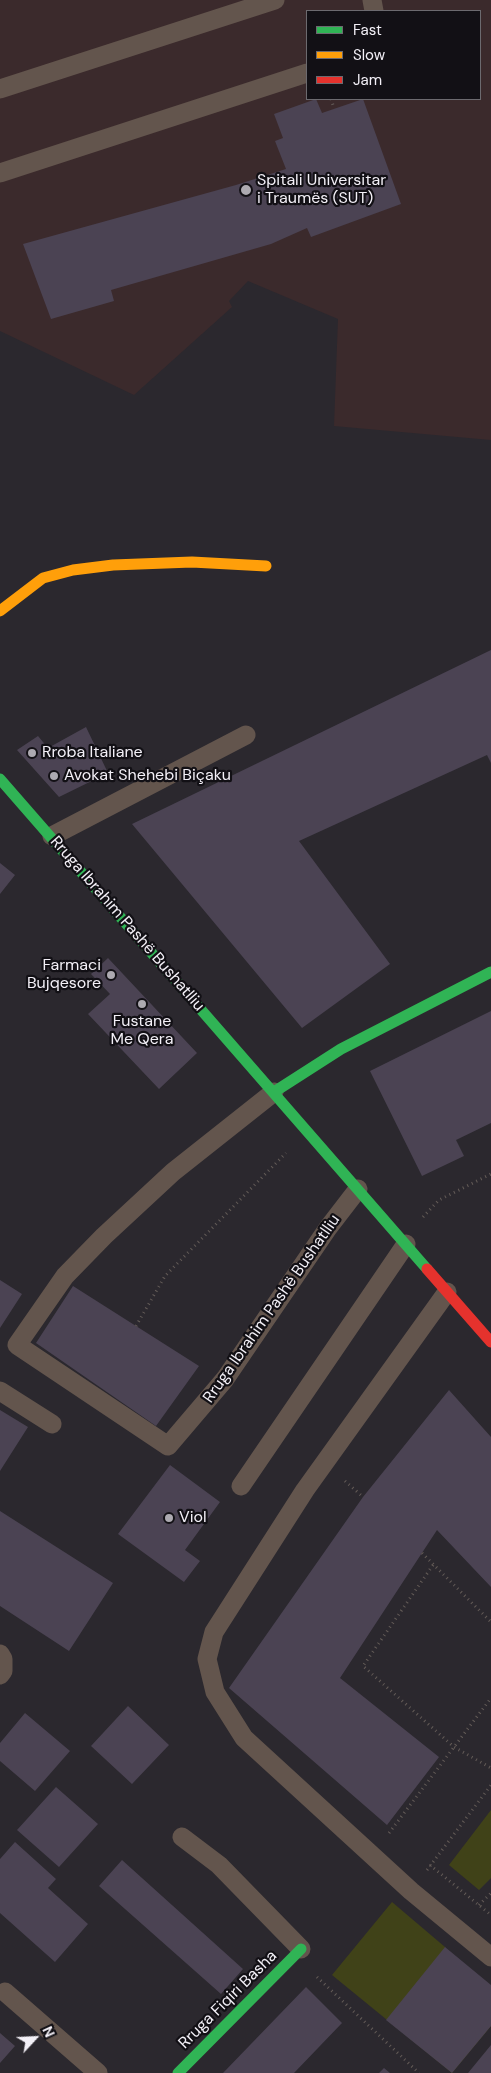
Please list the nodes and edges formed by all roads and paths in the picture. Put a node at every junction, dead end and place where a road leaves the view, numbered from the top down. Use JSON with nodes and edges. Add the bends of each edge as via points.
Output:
{"nodes":[{"id":1,"x":275,"y":0,"type":"edge"},
{"id":2,"x":306,"y":73,"type":"edge"},
{"id":3,"x":0,"y":89,"type":"edge"},
{"id":4,"x":331,"y":100,"type":"edge"},
{"id":5,"x":334,"y":108,"type":"dead end"},
{"id":6,"x":0,"y":173,"type":"edge"},
{"id":7,"x":266,"y":566,"type":"dead end"},
{"id":8,"x":0,"y":611,"type":"edge"},
{"id":9,"x":246,"y":735,"type":"dead end"},
{"id":10,"x":0,"y":779,"type":"edge"},
{"id":11,"x":52,"y":836,"type":"junction"},
{"id":12,"x":491,"y":972,"type":"edge"},
{"id":13,"x":274,"y":1092,"type":"junction"},
{"id":14,"x":308,"y":1131,"type":"junction"},
{"id":15,"x":491,"y":1174,"type":"edge"},
{"id":16,"x":358,"y":1189,"type":"junction"},
{"id":17,"x":404,"y":1242,"type":"junction"},
{"id":18,"x":447,"y":1292,"type":"junction"},
{"id":19,"x":136,"y":1326,"type":"dead end"},
{"id":20,"x":491,"y":1342,"type":"edge"},
{"id":21,"x":0,"y":1391,"type":"edge"},
{"id":22,"x":52,"y":1424,"type":"dead end"},
{"id":23,"x":241,"y":1486,"type":"dead end"},
{"id":24,"x":422,"y":1553,"type":"dead end"},
{"id":25,"x":433,"y":1565,"type":"junction"},
{"id":26,"x":491,"y":1622,"type":"edge"},
{"id":27,"x":0,"y":1654,"type":"edge"},
{"id":28,"x":0,"y":1675,"type":"edge"},
{"id":29,"x":491,"y":1698,"type":"edge"},
{"id":30,"x":454,"y":1747,"type":"junction"},
{"id":31,"x":491,"y":1768,"type":"edge"},
{"id":32,"x":491,"y":1785,"type":"edge"},
{"id":33,"x":182,"y":1837,"type":"dead end"},
{"id":34,"x":372,"y":1855,"type":"junction"},
{"id":35,"x":430,"y":1865,"type":"junction"},
{"id":36,"x":411,"y":1890,"type":"junction"},
{"id":37,"x":491,"y":1893,"type":"edge"},
{"id":38,"x":480,"y":1905,"type":"junction"},
{"id":39,"x":491,"y":1915,"type":"edge"},
{"id":40,"x":298,"y":1953,"type":"junction"},
{"id":41,"x":491,"y":1957,"type":"edge"},
{"id":42,"x":6,"y":1992,"type":"dead end"},
{"id":43,"x":98,"y":2073,"type":"edge"},
{"id":44,"x":178,"y":2073,"type":"edge"},
{"id":45,"x":419,"y":2073,"type":"edge"}],
"edges":[{"from":1,"to":3,"type":"lane"},
{"from":2,"to":6,"type":"lane"},
{"from":4,"to":5,"type":"path"},
{"from":7,"to":8,"type":"main road","via":[[192,562],[74,570],[43,578]]},
{"from":9,"to":11,"type":"lane"},
{"from":10,"to":11,"type":"main road","name":"Rruga Ibrahim Pashë Bushatlliu"},
{"from":11,"to":13,"type":"main road","name":"Rruga Ibrahim Pashë Bushatlliu"},
{"from":12,"to":13,"type":"main road","via":[[342,1049]]},
{"from":13,"to":14,"type":"main road","name":"Rruga Ibrahim Pashë Bushatlliu"},
{"from":13,"to":16,"type":"lane","name":"Rruga Ibrahim Pashë Bushatlliu","via":[[173,1172],[104,1236],[65,1276],[17,1345],[168,1446],[225,1379]]},
{"from":14,"to":16,"type":"main road","name":"Rruga Ibrahim Pashë Bushatlliu"},
{"from":14,"to":19,"type":"path","via":[[165,1276]]},
{"from":15,"to":17,"type":"path","via":[[439,1200]]},
{"from":16,"to":17,"type":"main road","name":"Rruga Ibrahim Pashë Bushatlliu"},
{"from":17,"to":18,"type":"main road","name":"Rruga Ibrahim Pashë Bushatlliu"},
{"from":17,"to":23,"type":"lane"},
{"from":18,"to":20,"type":"main road","name":"Rruga Ibrahim Pashë Bushatlliu"},
{"from":18,"to":34,"type":"lane","via":[[305,1490],[214,1632],[207,1659],[215,1692],[244,1738]]},
{"from":21,"to":22,"type":"lane"},
{"from":24,"to":25,"type":"path"},
{"from":25,"to":26,"type":"path"},
{"from":25,"to":30,"type":"path","via":[[363,1666]]},
{"from":27,"to":28,"type":"lane","via":[[3,1659]]},
{"from":29,"to":30,"type":"path"},
{"from":30,"to":31,"type":"path"},
{"from":30,"to":34,"type":"path"},
{"from":32,"to":35,"type":"path"},
{"from":33,"to":40,"type":"lane","via":[[219,1865]]},
{"from":34,"to":36,"type":"lane"},
{"from":35,"to":36,"type":"path"},
{"from":35,"to":38,"type":"path"},
{"from":36,"to":41,"type":"lane"},
{"from":37,"to":38,"type":"path"},
{"from":38,"to":39,"type":"path"},
{"from":40,"to":44,"type":"main road","name":"Rruga Fiqiri Basha"},
{"from":40,"to":45,"type":"path"},
{"from":42,"to":43,"type":"lane"}]}
